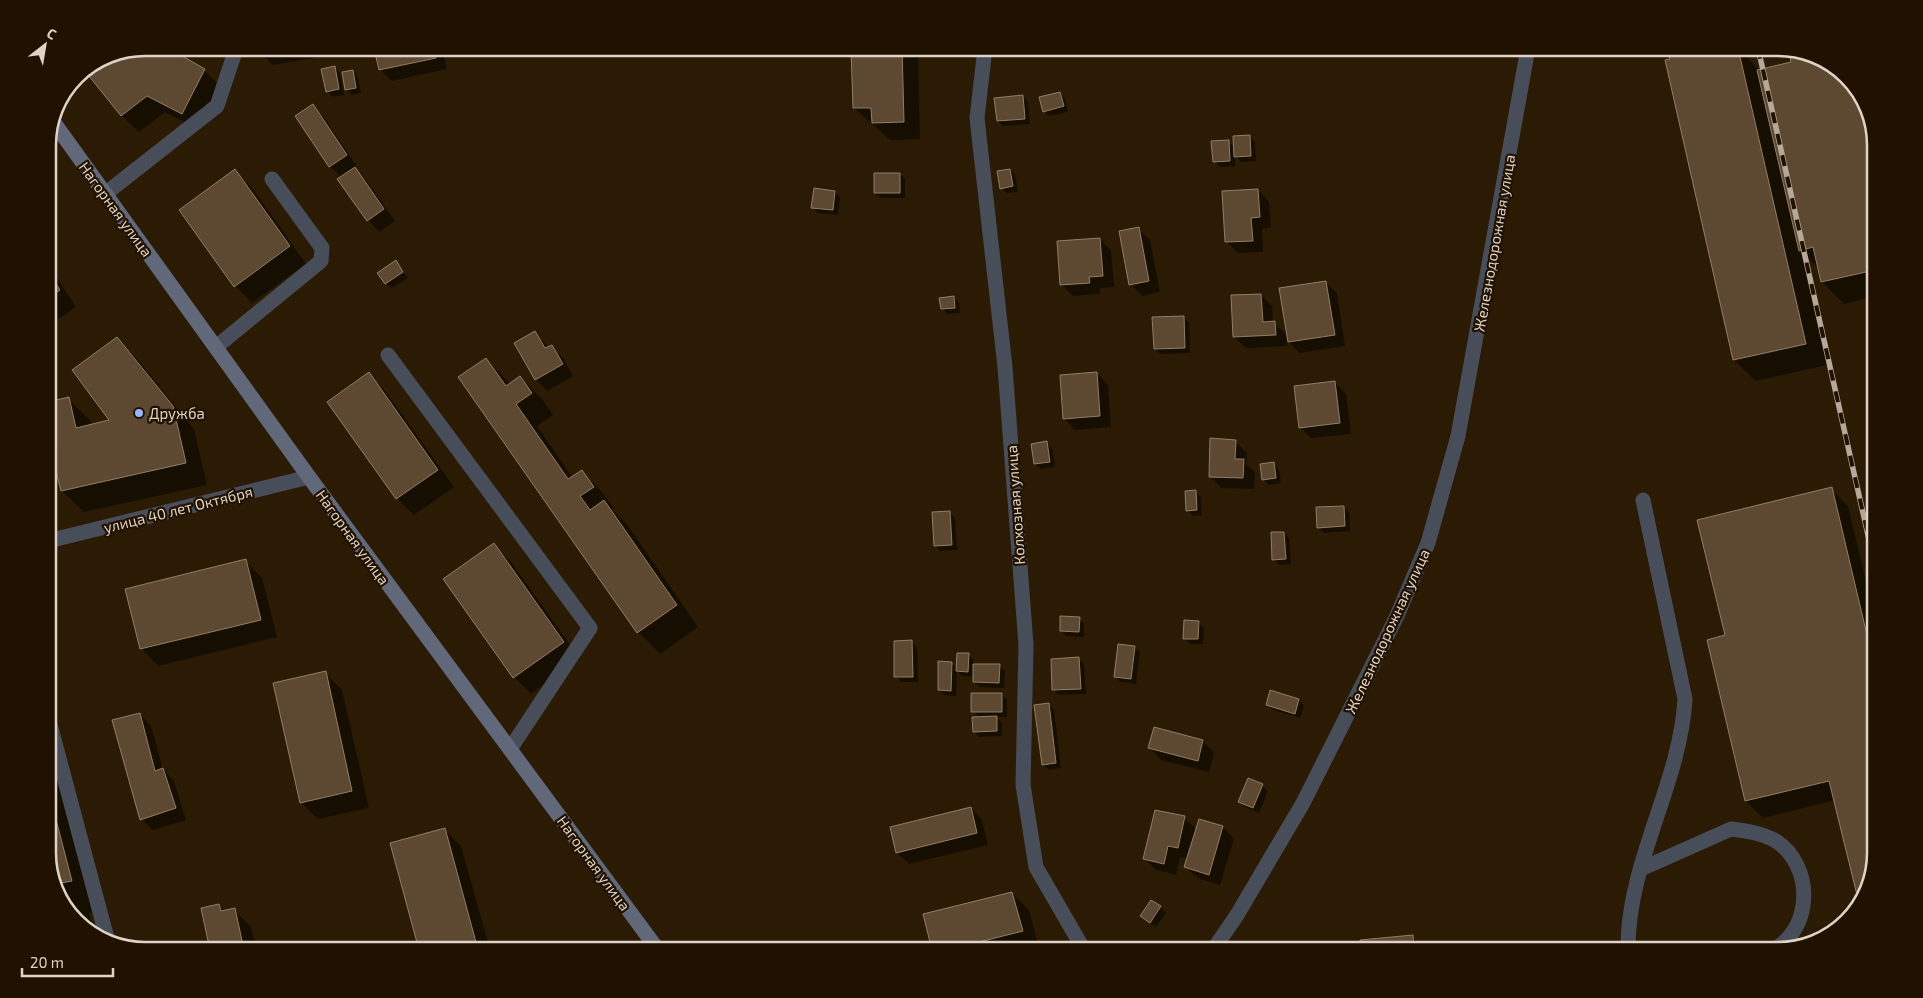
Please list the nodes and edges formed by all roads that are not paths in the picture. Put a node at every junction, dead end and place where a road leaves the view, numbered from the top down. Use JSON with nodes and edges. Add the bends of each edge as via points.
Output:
{"nodes":[{"id":1,"x":234,"y":56,"type":"edge"},
{"id":2,"x":984,"y":56,"type":"edge"},
{"id":3,"x":1527,"y":56,"type":"edge"},
{"id":4,"x":58,"y":128,"type":"edge"},
{"id":5,"x":272,"y":179,"type":"dead end"},
{"id":6,"x":105,"y":194,"type":"junction"},
{"id":7,"x":216,"y":347,"type":"junction"},
{"id":8,"x":388,"y":354,"type":"dead end"},
{"id":9,"x":309,"y":477,"type":"junction"},
{"id":10,"x":1643,"y":500,"type":"dead end"},
{"id":11,"x":56,"y":539,"type":"edge"},
{"id":12,"x":56,"y":747,"type":"edge"},
{"id":13,"x":510,"y":748,"type":"junction"},
{"id":14,"x":1641,"y":869,"type":"junction"},
{"id":15,"x":106,"y":933,"type":"edge"},
{"id":16,"x":652,"y":942,"type":"edge"},
{"id":17,"x":1079,"y":942,"type":"edge"},
{"id":18,"x":1218,"y":942,"type":"edge"},
{"id":19,"x":1628,"y":942,"type":"edge"},
{"id":20,"x":1784,"y":942,"type":"edge"}],
"edges":[{"from":1,"to":6,"type":"street","via":[[217,106]]},
{"from":2,"to":17,"type":"street","name":"Колхозная улица","via":[[977,118],[1005,367],[1026,645],[1023,785],[1036,867]]},
{"from":3,"to":18,"type":"street","name":"Железнодорожная улица","via":[[1458,436],[1428,543],[1396,618],[1303,804]]},
{"from":4,"to":6,"type":"main road","name":"Нагорная улица"},
{"from":5,"to":7,"type":"street","via":[[322,248],[321,261]]},
{"from":6,"to":7,"type":"main road","name":"Нагорная улица"},
{"from":7,"to":9,"type":"main road","name":"Нагорная улица"},
{"from":8,"to":13,"type":"street","via":[[590,628]]},
{"from":9,"to":11,"type":"street","name":"улица 40 лет Октября"},
{"from":9,"to":13,"type":"main road","name":"Нагорная улица"},
{"from":10,"to":14,"type":"street","via":[[1686,699],[1677,751]]},
{"from":12,"to":15,"type":"street"},
{"from":13,"to":16,"type":"main road","name":"Нагорная улица"},
{"from":14,"to":19,"type":"street","via":[[1627,927]]},
{"from":14,"to":20,"type":"street","via":[[1731,829],[1747,830],[1776,841],[1792,856],[1802,876],[1805,894],[1793,934]]}]}
